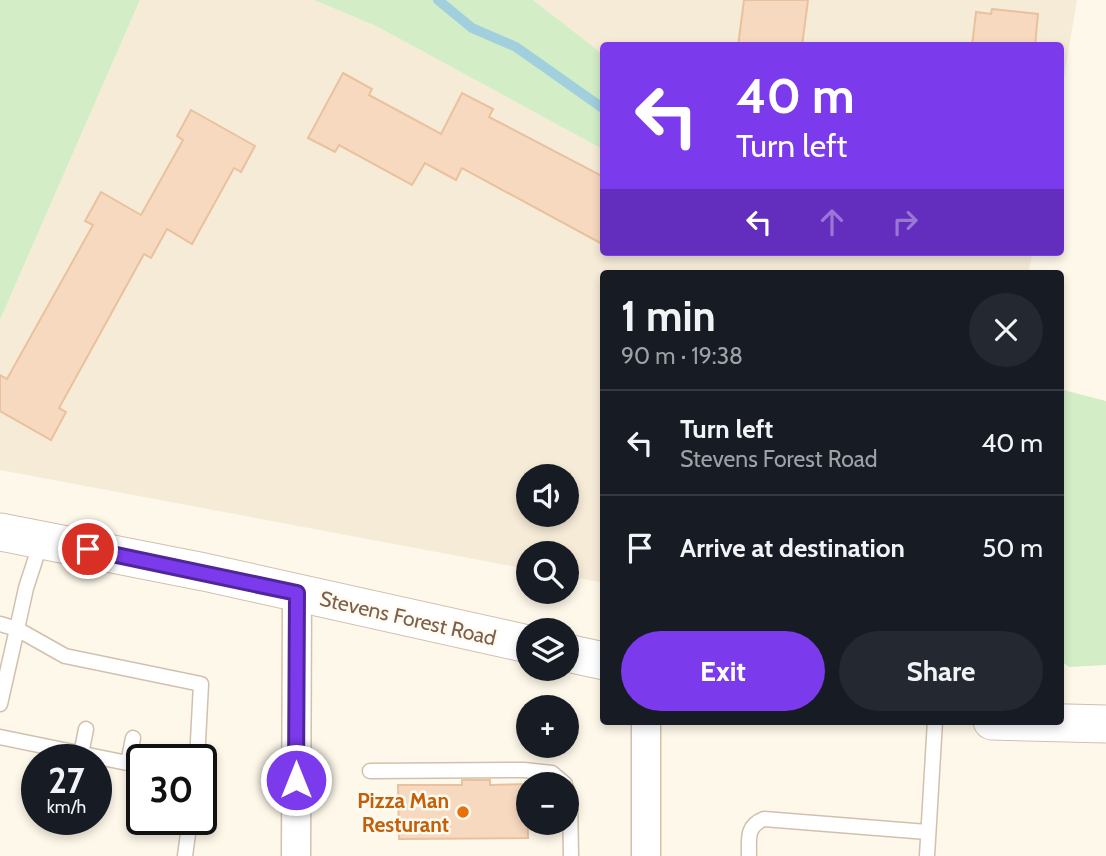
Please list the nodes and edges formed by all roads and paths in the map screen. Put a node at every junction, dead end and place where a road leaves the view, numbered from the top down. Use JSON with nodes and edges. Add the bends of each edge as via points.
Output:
{"nodes":[{"id":1,"x":0,"y":532,"type":"edge"},
{"id":2,"x":41,"y":541,"type":"junction"},
{"id":3,"x":297,"y":593,"type":"junction"},
{"id":4,"x":0,"y":625,"type":"edge"},
{"id":5,"x":17,"y":629,"type":"junction"},
{"id":6,"x":516,"y":641,"type":"edge"},
{"id":7,"x":579,"y":656,"type":"edge"},
{"id":8,"x":600,"y":660,"type":"edge"},
{"id":9,"x":0,"y":704,"type":"edge"},
{"id":10,"x":1064,"y":723,"type":"edge"},
{"id":11,"x":1106,"y":724,"type":"edge"},
{"id":12,"x":646,"y":725,"type":"edge"},
{"id":13,"x":935,"y":725,"type":"edge"},
{"id":14,"x":86,"y":729,"type":"dead end"},
{"id":15,"x":0,"y":737,"type":"edge"},
{"id":16,"x":133,"y":738,"type":"dead end"},
{"id":17,"x":33,"y":744,"type":"edge"},
{"id":18,"x":82,"y":744,"type":"edge"},
{"id":19,"x":133,"y":744,"type":"edge"},
{"id":20,"x":198,"y":744,"type":"edge"},
{"id":21,"x":370,"y":771,"type":"dead end"},
{"id":22,"x":543,"y":772,"type":"edge"},
{"id":23,"x":927,"y":832,"type":"junction"},
{"id":24,"x":188,"y":835,"type":"edge"},
{"id":25,"x":571,"y":835,"type":"edge"},
{"id":26,"x":185,"y":856,"type":"edge"},
{"id":27,"x":296,"y":856,"type":"edge"},
{"id":28,"x":572,"y":856,"type":"edge"},
{"id":29,"x":646,"y":856,"type":"edge"},
{"id":30,"x":749,"y":856,"type":"edge"},
{"id":31,"x":927,"y":856,"type":"edge"}],
"edges":[{"from":1,"to":2,"type":"street","name":"Stevens Forest Road"},
{"from":2,"to":3,"type":"street","name":"Stevens Forest Road"},
{"from":2,"to":5,"type":"lane"},
{"from":3,"to":6,"type":"street","name":"Stevens Forest Road"},
{"from":3,"to":27,"type":"street"},
{"from":4,"to":5,"type":"lane"},
{"from":5,"to":9,"type":"lane"},
{"from":5,"to":20,"type":"lane","via":[[99,670],[201,684]]},
{"from":7,"to":8,"type":"street"},
{"from":10,"to":11,"type":"street"},
{"from":12,"to":29,"type":"street"},
{"from":13,"to":23,"type":"lane"},
{"from":14,"to":18,"type":"lane"},
{"from":15,"to":17,"type":"lane"},
{"from":16,"to":19,"type":"lane"},
{"from":21,"to":22,"type":"lane"},
{"from":23,"to":30,"type":"lane","via":[[764,819],[749,830]]},
{"from":23,"to":31,"type":"lane"},
{"from":24,"to":26,"type":"lane"},
{"from":25,"to":28,"type":"lane"}]}
